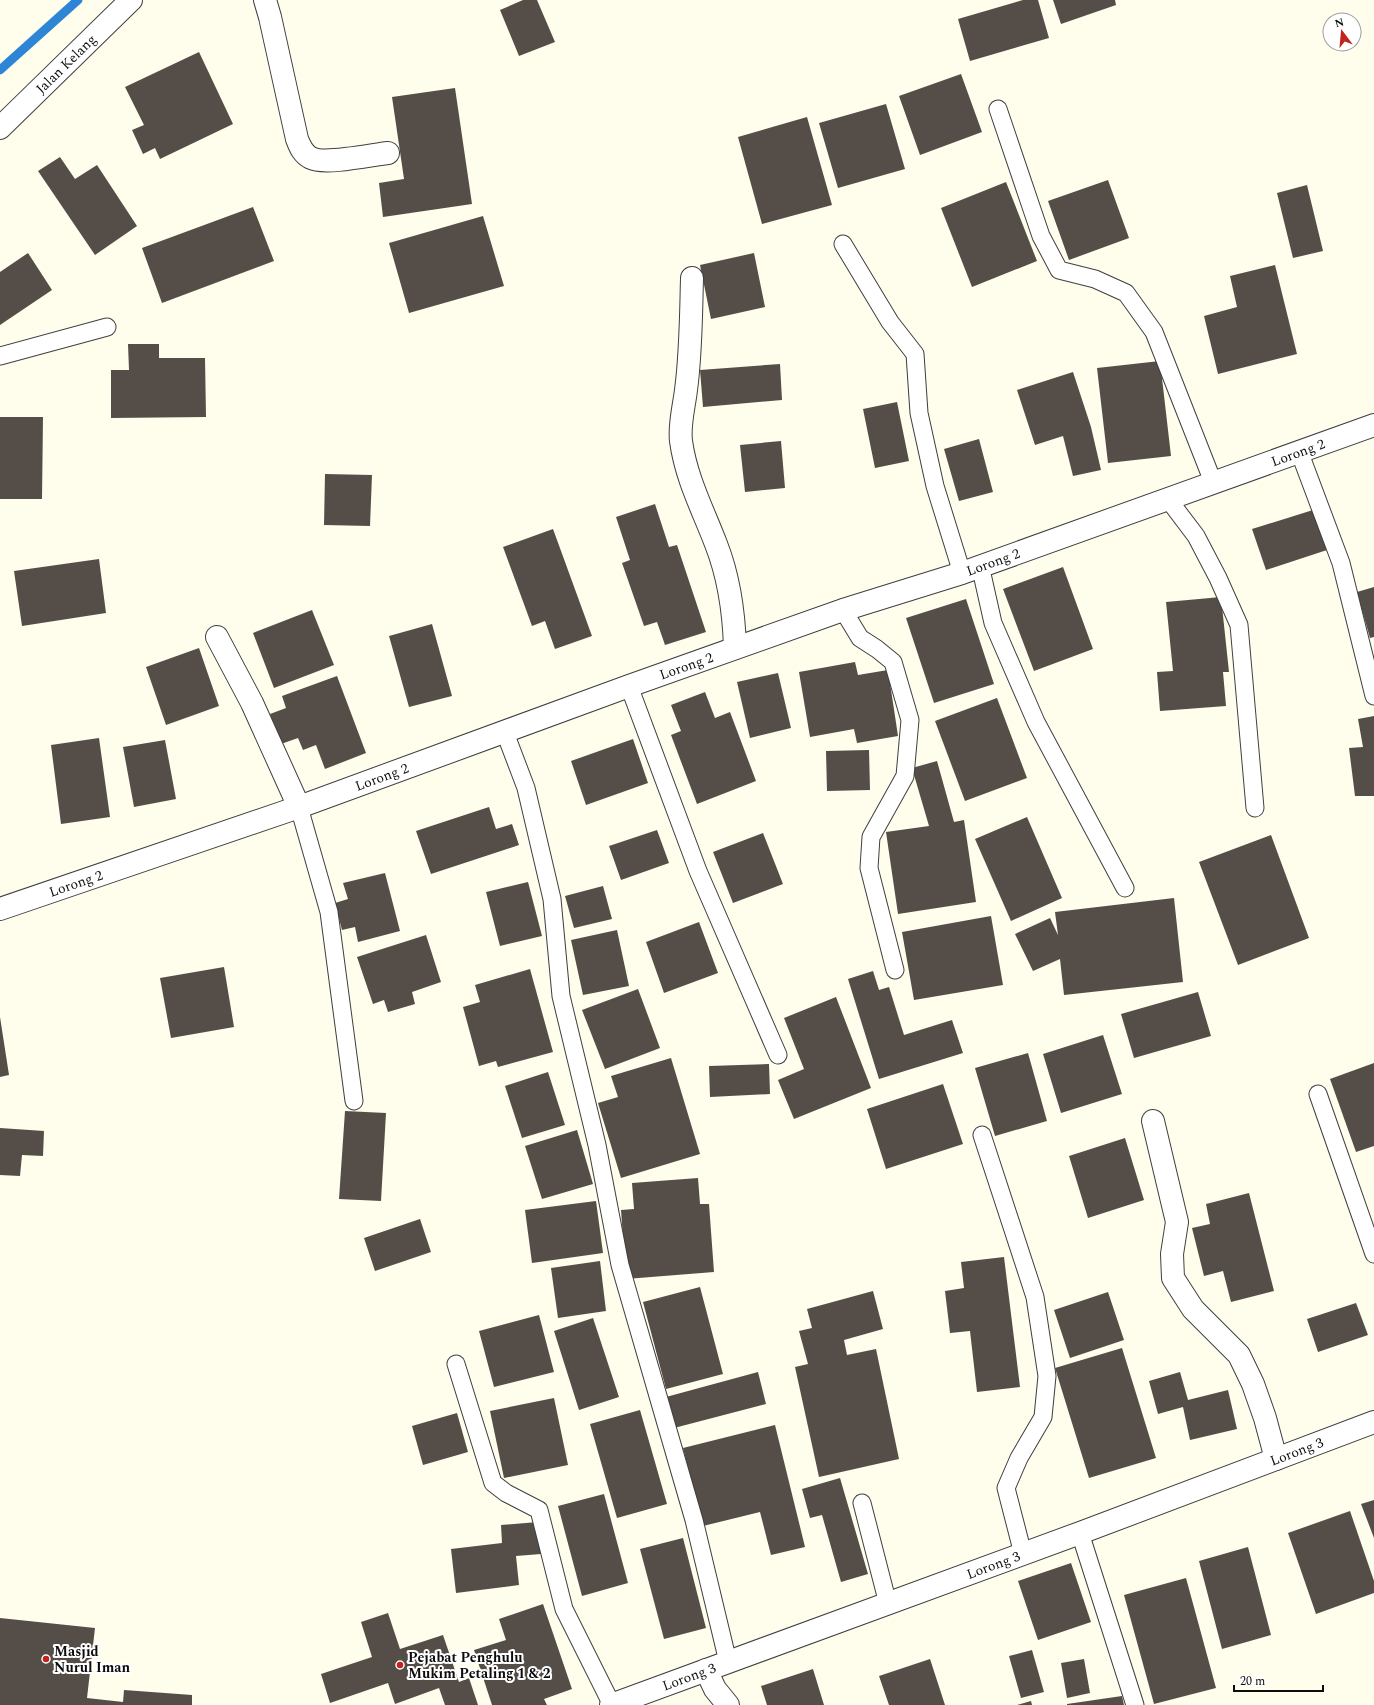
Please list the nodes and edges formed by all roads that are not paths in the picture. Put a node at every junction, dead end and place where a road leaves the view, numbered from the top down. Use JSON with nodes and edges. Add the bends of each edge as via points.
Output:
{"nodes":[{"id":1,"x":131,"y":0,"type":"edge"},
{"id":2,"x":264,"y":0,"type":"edge"},
{"id":3,"x":998,"y":109,"type":"dead end"},
{"id":4,"x":0,"y":128,"type":"edge"},
{"id":5,"x":388,"y":153,"type":"dead end"},
{"id":6,"x":843,"y":244,"type":"dead end"},
{"id":7,"x":692,"y":278,"type":"dead end"},
{"id":8,"x":107,"y":327,"type":"dead end"},
{"id":9,"x":0,"y":356,"type":"edge"},
{"id":10,"x":1374,"y":425,"type":"edge"},
{"id":11,"x":1299,"y":451,"type":"junction"},
{"id":12,"x":1212,"y":482,"type":"junction"},
{"id":13,"x":1168,"y":499,"type":"junction"},
{"id":14,"x":971,"y":569,"type":"junction"},
{"id":15,"x":843,"y":610,"type":"junction"},
{"id":16,"x":217,"y":637,"type":"dead end"},
{"id":17,"x":735,"y":648,"type":"junction"},
{"id":18,"x":629,"y":686,"type":"junction"},
{"id":19,"x":1374,"y":696,"type":"edge"},
{"id":20,"x":504,"y":730,"type":"junction"},
{"id":21,"x":299,"y":807,"type":"junction"},
{"id":22,"x":1255,"y":808,"type":"dead end"},
{"id":23,"x":1125,"y":888,"type":"dead end"},
{"id":24,"x":0,"y":909,"type":"edge"},
{"id":25,"x":895,"y":970,"type":"dead end"},
{"id":26,"x":778,"y":1055,"type":"dead end"},
{"id":27,"x":1318,"y":1094,"type":"dead end"},
{"id":28,"x":354,"y":1101,"type":"dead end"},
{"id":29,"x":1153,"y":1121,"type":"dead end"},
{"id":30,"x":982,"y":1135,"type":"dead end"},
{"id":31,"x":1374,"y":1254,"type":"edge"},
{"id":32,"x":456,"y":1364,"type":"dead end"},
{"id":33,"x":1374,"y":1422,"type":"edge"},
{"id":34,"x":1276,"y":1459,"type":"junction"},
{"id":35,"x":862,"y":1503,"type":"dead end"},
{"id":36,"x":1080,"y":1534,"type":"junction"},
{"id":37,"x":1023,"y":1554,"type":"junction"},
{"id":38,"x":888,"y":1604,"type":"junction"},
{"id":39,"x":728,"y":1662,"type":"junction"},
{"id":40,"x":706,"y":1670,"type":"junction"},
{"id":41,"x":611,"y":1705,"type":"edge"},
{"id":42,"x":728,"y":1705,"type":"edge"},
{"id":43,"x":1135,"y":1705,"type":"edge"}],
"edges":[{"from":1,"to":4,"type":"street","name":"Jalan Kelang"},
{"from":2,"to":5,"type":"street","via":[[297,139],[304,153],[324,161]]},
{"from":3,"to":12,"type":"lane","via":[[1041,236],[1059,270],[1095,279],[1126,293],[1130,298],[1154,332]]},
{"from":6,"to":14,"type":"lane","via":[[890,322],[915,354],[919,413],[935,486]]},
{"from":7,"to":17,"type":"street","via":[[689,354],[681,440],[692,484],[717,545],[726,576],[733,609]]},
{"from":8,"to":9,"type":"lane"},
{"from":10,"to":11,"type":"street","name":"Lorong 2"},
{"from":11,"to":12,"type":"street","name":"Lorong 2"},
{"from":11,"to":19,"type":"lane","via":[[1340,563]]},
{"from":12,"to":13,"type":"street","name":"Lorong 2"},
{"from":13,"to":14,"type":"street","name":"Lorong 2"},
{"from":13,"to":22,"type":"lane","via":[[1196,536],[1239,625]]},
{"from":14,"to":15,"type":"street","name":"Lorong 2"},
{"from":14,"to":23,"type":"lane","via":[[1036,722]]},
{"from":15,"to":17,"type":"street","name":"Lorong 2"},
{"from":15,"to":25,"type":"lane","via":[[860,638],[893,662],[910,720],[905,776],[871,837],[869,868]]},
{"from":16,"to":21,"type":"street","via":[[252,703]]},
{"from":17,"to":18,"type":"street","name":"Lorong 2"},
{"from":18,"to":20,"type":"street","name":"Lorong 2"},
{"from":18,"to":26,"type":"lane","via":[[698,871]]},
{"from":20,"to":21,"type":"street","name":"Lorong 2"},
{"from":20,"to":39,"type":"lane","via":[[526,788],[552,899],[561,996],[597,1145],[620,1265],[694,1520]]},
{"from":21,"to":24,"type":"street","name":"Lorong 2"},
{"from":21,"to":28,"type":"lane","via":[[329,912]]},
{"from":27,"to":31,"type":"lane"},
{"from":29,"to":34,"type":"street","via":[[1177,1222],[1172,1254],[1172,1278],[1193,1309],[1239,1355],[1253,1384]]},
{"from":30,"to":37,"type":"lane","via":[[1035,1297],[1047,1376],[1043,1417],[1019,1458],[1006,1488]]},
{"from":32,"to":41,"type":"lane","via":[[493,1483],[506,1493],[539,1510],[564,1609]]},
{"from":33,"to":34,"type":"street","name":"Lorong 3"},
{"from":34,"to":36,"type":"street","name":"Lorong 3"},
{"from":35,"to":38,"type":"lane"},
{"from":36,"to":37,"type":"street","name":"Lorong 3"},
{"from":36,"to":43,"type":"lane"},
{"from":37,"to":38,"type":"street","name":"Lorong 3"},
{"from":38,"to":39,"type":"street","name":"Lorong 3"},
{"from":39,"to":40,"type":"street","name":"Lorong 3"},
{"from":40,"to":41,"type":"street","name":"Lorong 3"},
{"from":40,"to":42,"type":"street","via":[[715,1689]]}]}
